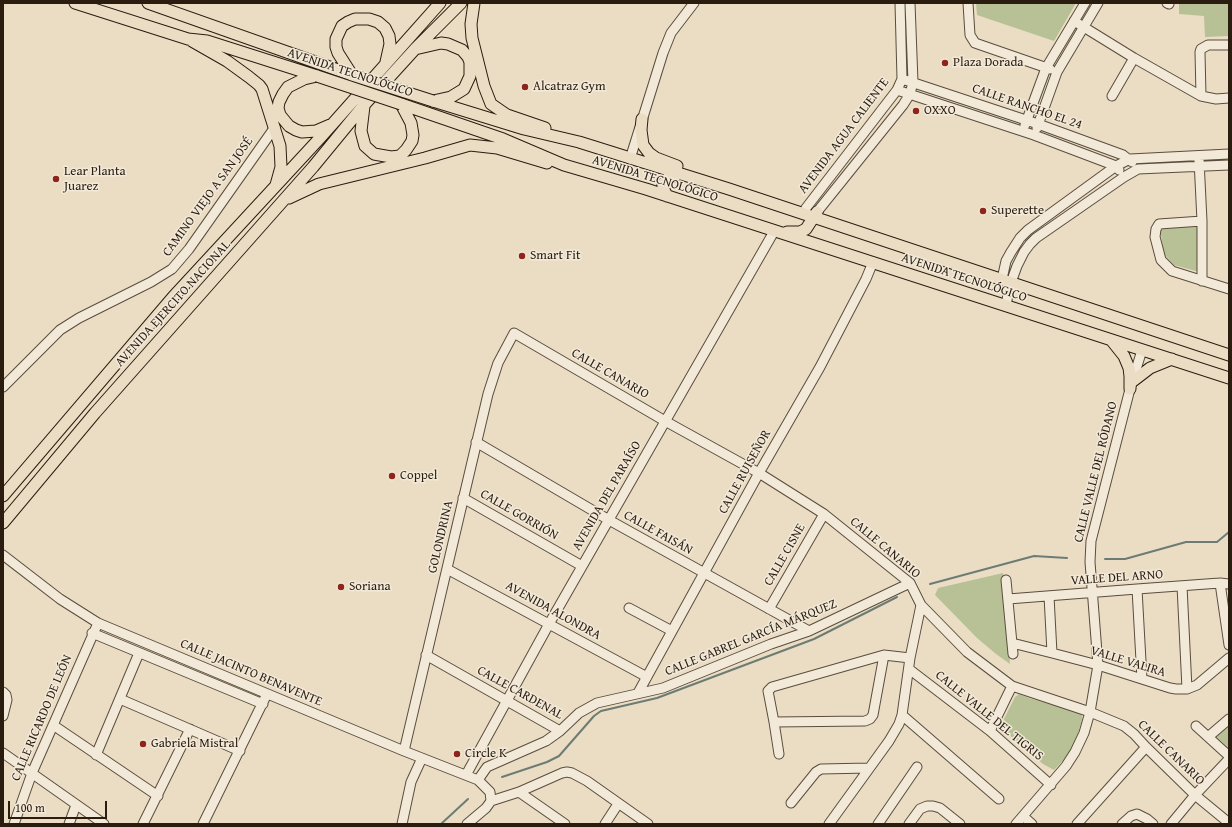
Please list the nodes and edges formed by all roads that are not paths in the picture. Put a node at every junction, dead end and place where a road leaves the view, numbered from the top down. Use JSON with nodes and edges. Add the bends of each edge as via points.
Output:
{"nodes":[{"id":1,"x":75,"y":3,"type":"edge"},
{"id":2,"x":148,"y":3,"type":"edge"},
{"id":3,"x":461,"y":3,"type":"edge"},
{"id":4,"x":474,"y":3,"type":"edge"},
{"id":5,"x":694,"y":3,"type":"edge"},
{"id":6,"x":900,"y":3,"type":"edge"},
{"id":7,"x":910,"y":3,"type":"edge"},
{"id":8,"x":968,"y":3,"type":"edge"},
{"id":9,"x":1085,"y":3,"type":"edge"},
{"id":10,"x":1098,"y":3,"type":"edge"},
{"id":11,"x":438,"y":4,"type":"edge"},
{"id":12,"x":1074,"y":21,"type":"junction"},
{"id":13,"x":1084,"y":27,"type":"junction"},
{"id":14,"x":188,"y":39,"type":"junction"},
{"id":15,"x":1229,"y":44,"type":"edge"},
{"id":16,"x":415,"y":49,"type":"junction"},
{"id":17,"x":1134,"y":58,"type":"junction"},
{"id":18,"x":386,"y":63,"type":"junction"},
{"id":19,"x":1046,"y":68,"type":"junction"},
{"id":20,"x":1057,"y":72,"type":"junction"},
{"id":21,"x":352,"y":75,"type":"junction"},
{"id":22,"x":316,"y":76,"type":"junction"},
{"id":23,"x":902,"y":79,"type":"junction"},
{"id":24,"x":913,"y":82,"type":"junction"},
{"id":25,"x":897,"y":90,"type":"junction"},
{"id":26,"x":910,"y":94,"type":"junction"},
{"id":27,"x":1112,"y":96,"type":"dead end"},
{"id":28,"x":1201,"y":96,"type":"junction"},
{"id":29,"x":1229,"y":98,"type":"edge"},
{"id":30,"x":433,"y":102,"type":"junction"},
{"id":31,"x":401,"y":104,"type":"junction"},
{"id":32,"x":364,"y":105,"type":"junction"},
{"id":33,"x":642,"y":119,"type":"junction"},
{"id":34,"x":1027,"y":120,"type":"junction"},
{"id":35,"x":333,"y":124,"type":"junction"},
{"id":36,"x":1038,"y":124,"type":"junction"},
{"id":37,"x":275,"y":127,"type":"junction"},
{"id":38,"x":1023,"y":131,"type":"junction"},
{"id":39,"x":1034,"y":135,"type":"junction"},
{"id":40,"x":579,"y":142,"type":"junction"},
{"id":41,"x":855,"y":145,"type":"junction"},
{"id":42,"x":864,"y":152,"type":"junction"},
{"id":43,"x":1229,"y":154,"type":"edge"},
{"id":44,"x":1199,"y":156,"type":"junction"},
{"id":45,"x":630,"y":159,"type":"junction"},
{"id":46,"x":1130,"y":159,"type":"junction"},
{"id":47,"x":564,"y":165,"type":"junction"},
{"id":48,"x":1229,"y":165,"type":"edge"},
{"id":49,"x":1116,"y":166,"type":"junction"},
{"id":50,"x":1200,"y":166,"type":"junction"},
{"id":51,"x":1138,"y":169,"type":"junction"},
{"id":52,"x":679,"y":174,"type":"junction"},
{"id":53,"x":1124,"y":177,"type":"junction"},
{"id":54,"x":275,"y":187,"type":"junction"},
{"id":55,"x":729,"y":189,"type":"junction"},
{"id":56,"x":668,"y":196,"type":"junction"},
{"id":57,"x":283,"y":201,"type":"junction"},
{"id":58,"x":804,"y":213,"type":"junction"},
{"id":59,"x":816,"y":214,"type":"junction"},
{"id":60,"x":1202,"y":221,"type":"junction"},
{"id":61,"x":240,"y":225,"type":"junction"},
{"id":62,"x":777,"y":232,"type":"junction"},
{"id":63,"x":873,"y":262,"type":"junction"},
{"id":64,"x":218,"y":274,"type":"junction"},
{"id":65,"x":1007,"y":280,"type":"junction"},
{"id":66,"x":1202,"y":281,"type":"junction"},
{"id":67,"x":1229,"y":289,"type":"edge"},
{"id":68,"x":1006,"y":306,"type":"junction"},
{"id":69,"x":514,"y":334,"type":"joint"},
{"id":70,"x":1112,"y":340,"type":"junction"},
{"id":71,"x":1142,"y":350,"type":"junction"},
{"id":72,"x":1229,"y":355,"type":"edge"},
{"id":73,"x":1172,"y":359,"type":"junction"},
{"id":74,"x":1229,"y":378,"type":"edge"},
{"id":75,"x":1131,"y":385,"type":"junction"},
{"id":76,"x":3,"y":387,"type":"edge"},
{"id":77,"x":665,"y":421,"type":"junction"},
{"id":78,"x":476,"y":442,"type":"junction"},
{"id":79,"x":759,"y":473,"type":"junction"},
{"id":80,"x":3,"y":496,"type":"edge"},
{"id":81,"x":463,"y":498,"type":"junction"},
{"id":82,"x":824,"y":514,"type":"junction"},
{"id":83,"x":609,"y":520,"type":"junction"},
{"id":84,"x":3,"y":523,"type":"edge"},
{"id":85,"x":3,"y":555,"type":"edge"},
{"id":86,"x":582,"y":566,"type":"junction"},
{"id":87,"x":447,"y":568,"type":"junction"},
{"id":88,"x":703,"y":574,"type":"junction"},
{"id":89,"x":1006,"y":580,"type":"dead end"},
{"id":90,"x":910,"y":584,"type":"junction"},
{"id":91,"x":1224,"y":584,"type":"edge"},
{"id":92,"x":1182,"y":586,"type":"junction"},
{"id":93,"x":1137,"y":589,"type":"junction"},
{"id":94,"x":1093,"y":592,"type":"junction"},
{"id":95,"x":1049,"y":596,"type":"junction"},
{"id":96,"x":1008,"y":599,"type":"junction"},
{"id":97,"x":921,"y":605,"type":"junction"},
{"id":98,"x":629,"y":608,"type":"dead end"},
{"id":99,"x":769,"y":609,"type":"junction"},
{"id":100,"x":98,"y":623,"type":"junction"},
{"id":101,"x":549,"y":624,"type":"junction"},
{"id":102,"x":672,"y":631,"type":"junction"},
{"id":103,"x":809,"y":631,"type":"junction"},
{"id":104,"x":92,"y":634,"type":"junction"},
{"id":105,"x":1012,"y":643,"type":"junction"},
{"id":106,"x":1229,"y":645,"type":"edge"},
{"id":107,"x":139,"y":653,"type":"junction"},
{"id":108,"x":1052,"y":653,"type":"junction"},
{"id":109,"x":884,"y":654,"type":"junction"},
{"id":110,"x":1013,"y":654,"type":"dead end"},
{"id":111,"x":426,"y":655,"type":"junction"},
{"id":112,"x":910,"y":658,"type":"junction"},
{"id":113,"x":1229,"y":658,"type":"edge"},
{"id":114,"x":1098,"y":665,"type":"junction"},
{"id":115,"x":909,"y":669,"type":"junction"},
{"id":116,"x":647,"y":677,"type":"junction"},
{"id":117,"x":1142,"y":679,"type":"junction"},
{"id":118,"x":1012,"y":686,"type":"junction"},
{"id":119,"x":1187,"y":689,"type":"junction"},
{"id":120,"x":3,"y":692,"type":"edge"},
{"id":121,"x":638,"y":693,"type":"junction"},
{"id":122,"x":268,"y":694,"type":"junction"},
{"id":123,"x":120,"y":699,"type":"junction"},
{"id":124,"x":507,"y":701,"type":"junction"},
{"id":125,"x":597,"y":702,"type":"joint"},
{"id":126,"x":263,"y":704,"type":"junction"},
{"id":127,"x":1090,"y":712,"type":"junction"},
{"id":128,"x":902,"y":715,"type":"junction"},
{"id":129,"x":3,"y":716,"type":"edge"},
{"id":130,"x":1229,"y":719,"type":"edge"},
{"id":131,"x":774,"y":722,"type":"junction"},
{"id":132,"x":53,"y":725,"type":"junction"},
{"id":133,"x":1196,"y":726,"type":"dead end"},
{"id":134,"x":190,"y":729,"type":"junction"},
{"id":135,"x":560,"y":731,"type":"junction"},
{"id":136,"x":990,"y":731,"type":"junction"},
{"id":137,"x":1208,"y":737,"type":"junction"},
{"id":138,"x":1146,"y":747,"type":"junction"},
{"id":139,"x":240,"y":751,"type":"junction"},
{"id":140,"x":404,"y":751,"type":"junction"},
{"id":141,"x":3,"y":753,"type":"edge"},
{"id":142,"x":779,"y":754,"type":"dead end"},
{"id":143,"x":96,"y":755,"type":"junction"},
{"id":144,"x":1229,"y":756,"type":"edge"},
{"id":145,"x":422,"y":758,"type":"junction"},
{"id":146,"x":1229,"y":759,"type":"edge"},
{"id":147,"x":917,"y":767,"type":"dead end"},
{"id":148,"x":869,"y":768,"type":"junction"},
{"id":149,"x":32,"y":773,"type":"junction"},
{"id":150,"x":466,"y":775,"type":"junction"},
{"id":151,"x":478,"y":780,"type":"junction"},
{"id":152,"x":1051,"y":785,"type":"junction"},
{"id":153,"x":519,"y":792,"type":"junction"},
{"id":154,"x":1195,"y":795,"type":"junction"},
{"id":155,"x":158,"y":796,"type":"junction"},
{"id":156,"x":999,"y":799,"type":"dead end"},
{"id":157,"x":491,"y":801,"type":"junction"},
{"id":158,"x":790,"y":803,"type":"dead end"},
{"id":159,"x":618,"y":804,"type":"junction"},
{"id":160,"x":76,"y":805,"type":"junction"},
{"id":161,"x":1023,"y":816,"type":"junction"},
{"id":162,"x":473,"y":822,"type":"edge"},
{"id":163,"x":834,"y":822,"type":"edge"},
{"id":164,"x":1229,"y":823,"type":"edge"},
{"id":165,"x":14,"y":824,"type":"edge"},
{"id":166,"x":69,"y":824,"type":"edge"},
{"id":167,"x":104,"y":824,"type":"edge"},
{"id":168,"x":143,"y":824,"type":"edge"},
{"id":169,"x":203,"y":824,"type":"edge"},
{"id":170,"x":402,"y":824,"type":"edge"},
{"id":171,"x":565,"y":824,"type":"edge"},
{"id":172,"x":605,"y":824,"type":"edge"},
{"id":173,"x":648,"y":824,"type":"edge"},
{"id":174,"x":878,"y":824,"type":"edge"},
{"id":175,"x":909,"y":824,"type":"edge"},
{"id":176,"x":960,"y":824,"type":"edge"},
{"id":177,"x":1016,"y":824,"type":"edge"},
{"id":178,"x":1032,"y":824,"type":"edge"},
{"id":179,"x":1077,"y":824,"type":"edge"},
{"id":180,"x":1122,"y":824,"type":"edge"},
{"id":181,"x":1153,"y":824,"type":"edge"},
{"id":182,"x":1172,"y":824,"type":"edge"}],
"edges":[{"from":1,"to":14,"type":"main road","name":"AVENIDA TECNOLÓGICO"},
{"from":2,"to":21,"type":"main road","name":"AVENIDA TECNOLÓGICO"},
{"from":3,"to":16,"type":"main road","name":"AVENIDA EJERCITO NACIONAL"},
{"from":4,"to":40,"type":"main road","via":[[472,38],[482,80],[491,104],[507,115]]},
{"from":5,"to":33,"type":"street","via":[[671,33]]},
{"from":6,"to":23,"type":"street","name":"AVENIDA AGUA CALIENTE"},
{"from":7,"to":24,"type":"street","name":"AVENIDA AGUA CALIENTE"},
{"from":8,"to":19,"type":"street","via":[[970,35],[975,43]]},
{"from":9,"to":12,"type":"street"},
{"from":10,"to":13,"type":"street"},
{"from":11,"to":18,"type":"main road","name":"AVENIDA EJERCITO NACIONAL"},
{"from":12,"to":13,"type":"street"},
{"from":12,"to":19,"type":"street"},
{"from":13,"to":17,"type":"street"},
{"from":13,"to":20,"type":"street"},
{"from":14,"to":22,"type":"main road","name":"AVENIDA TECNOLÓGICO","via":[[207,41]]},
{"from":14,"to":37,"type":"main road","via":[[227,61],[259,85],[265,94]]},
{"from":15,"to":28,"type":"street","via":[[1208,45],[1200,52]]},
{"from":16,"to":30,"type":"main road","via":[[441,43],[448,44],[462,50],[470,62],[470,76],[464,88],[451,97]]},
{"from":16,"to":32,"type":"main road","name":"AVENIDA EJERCITO NACIONAL"},
{"from":17,"to":27,"type":"street"},
{"from":17,"to":28,"type":"street"},
{"from":18,"to":21,"type":"main road","via":[[390,44],[385,28],[369,19],[355,19],[342,26],[336,39],[338,53]]},
{"from":18,"to":35,"type":"main road","name":"AVENIDA EJERCITO NACIONAL"},
{"from":19,"to":20,"type":"street"},
{"from":19,"to":34,"type":"street"},
{"from":20,"to":36,"type":"street"},
{"from":21,"to":30,"type":"main road","name":"AVENIDA TECNOLÓGICO","bridge":true},
{"from":22,"to":31,"type":"main road","name":"AVENIDA TECNOLÓGICO","bridge":true},
{"from":22,"to":35,"type":"main road","via":[[288,87],[279,102],[280,115],[289,126],[302,132],[316,131]]},
{"from":23,"to":24,"type":"street","name":"CALLE RANCHO EL 24"},
{"from":23,"to":25,"type":"street","name":"AVENIDA AGUA CALIENTE"},
{"from":24,"to":26,"type":"street","name":"AVENIDA AGUA CALIENTE"},
{"from":24,"to":34,"type":"street","name":"CALLE RANCHO EL 24"},
{"from":25,"to":26,"type":"street","name":"CALLE RANCHO EL 24"},
{"from":25,"to":41,"type":"street","name":"AVENIDA AGUA CALIENTE"},
{"from":26,"to":38,"type":"street","name":"CALLE RANCHO EL 24"},
{"from":26,"to":42,"type":"street","name":"AVENIDA AGUA CALIENTE"},
{"from":28,"to":29,"type":"street"},
{"from":30,"to":40,"type":"main road","name":"AVENIDA TECNOLÓGICO"},
{"from":31,"to":32,"type":"main road","via":[[414,135],[409,147],[402,154],[391,157],[374,154],[365,146],[361,131]]},
{"from":31,"to":47,"type":"main road","name":"AVENIDA TECNOLÓGICO","via":[[503,139]]},
{"from":32,"to":57,"type":"main road","name":"AVENIDA EJERCITO NACIONAL"},
{"from":33,"to":45,"type":"street"},
{"from":33,"to":55,"type":"main road","via":[[641,139],[649,152]]},
{"from":34,"to":36,"type":"street","name":"CALLE RANCHO EL 24"},
{"from":34,"to":38,"type":"street"},
{"from":35,"to":54,"type":"main road","name":"AVENIDA EJERCITO NACIONAL"},
{"from":36,"to":39,"type":"street"},
{"from":36,"to":46,"type":"street","name":"CALLE RANCHO EL 24"},
{"from":37,"to":54,"type":"main road","via":[[281,157]]},
{"from":37,"to":76,"type":"street","name":"CAMINO VIEJO A SAN JOSÉ","via":[[189,249],[172,269],[64,327]]},
{"from":38,"to":39,"type":"street","name":"CALLE RANCHO EL 24"},
{"from":39,"to":49,"type":"street","name":"CALLE RANCHO EL 24"},
{"from":40,"to":45,"type":"main road","name":"AVENIDA TECNOLÓGICO"},
{"from":41,"to":42,"type":"street"},
{"from":41,"to":58,"type":"street","name":"AVENIDA AGUA CALIENTE"},
{"from":42,"to":59,"type":"street","name":"AVENIDA AGUA CALIENTE"},
{"from":43,"to":44,"type":"street"},
{"from":44,"to":46,"type":"street"},
{"from":44,"to":50,"type":"street"},
{"from":45,"to":52,"type":"main road","name":"AVENIDA TECNOLÓGICO"},
{"from":46,"to":49,"type":"street"},
{"from":46,"to":51,"type":"street"},
{"from":47,"to":56,"type":"main road","name":"AVENIDA TECNOLÓGICO"},
{"from":47,"to":57,"type":"main road","via":[[544,162],[497,148],[470,145],[319,184]]},
{"from":48,"to":50,"type":"street"},
{"from":49,"to":53,"type":"street"},
{"from":49,"to":65,"type":"street","via":[[1020,238],[1006,261]]},
{"from":50,"to":51,"type":"street"},
{"from":50,"to":60,"type":"street"},
{"from":51,"to":53,"type":"street"},
{"from":52,"to":55,"type":"main road","name":"AVENIDA TECNOLÓGICO"},
{"from":52,"to":56,"type":"main road","via":[[667,179],[663,184]]},
{"from":53,"to":65,"type":"street","via":[[1036,238]]},
{"from":54,"to":61,"type":"main road","name":"AVENIDA EJERCITO NACIONAL"},
{"from":55,"to":58,"type":"main road","name":"AVENIDA TECNOLÓGICO"},
{"from":56,"to":62,"type":"main road","name":"AVENIDA TECNOLÓGICO"},
{"from":57,"to":64,"type":"main road","name":"AVENIDA EJERCITO NACIONAL"},
{"from":58,"to":59,"type":"main road","name":"AVENIDA TECNOLÓGICO"},
{"from":59,"to":62,"type":"main road","via":[[806,229],[800,232]]},
{"from":59,"to":65,"type":"main road","name":"AVENIDA TECNOLÓGICO"},
{"from":60,"to":66,"type":"street"},
{"from":60,"to":66,"type":"street","via":[[1159,224],[1155,237],[1161,260],[1166,267]]},
{"from":61,"to":64,"type":"main road","via":[[235,239],[217,261]]},
{"from":61,"to":80,"type":"main road","name":"AVENIDA EJERCITO NACIONAL","via":[[173,297]]},
{"from":62,"to":63,"type":"main road","name":"AVENIDA TECNOLÓGICO"},
{"from":62,"to":77,"type":"street","name":"AVENIDA DEL PARAÍSO","via":[[772,235]]},
{"from":63,"to":68,"type":"main road","name":"AVENIDA TECNOLÓGICO"},
{"from":63,"to":79,"type":"street","name":"CALLE RUISEÑOR","via":[[820,367]]},
{"from":64,"to":84,"type":"main road","name":"AVENIDA EJERCITO NACIONAL","via":[[95,413]]},
{"from":65,"to":68,"type":"street"},
{"from":65,"to":72,"type":"main road","name":"AVENIDA TECNOLÓGICO"},
{"from":66,"to":67,"type":"street"},
{"from":68,"to":70,"type":"main road","name":"AVENIDA TECNOLÓGICO"},
{"from":69,"to":77,"type":"street","name":"CALLE CANARIO"},
{"from":69,"to":78,"type":"street","name":"GOLONDRINA","via":[[493,377]]},
{"from":70,"to":71,"type":"main road","name":"AVENIDA TECNOLÓGICO"},
{"from":70,"to":75,"type":"main road","via":[[1124,356],[1129,368]]},
{"from":71,"to":73,"type":"main road","name":"AVENIDA TECNOLÓGICO"},
{"from":71,"to":75,"type":"street","name":"CALLE VALLE DEL RÓDANO"},
{"from":73,"to":74,"type":"main road","name":"AVENIDA TECNOLÓGICO"},
{"from":73,"to":75,"type":"main road","via":[[1150,368]]},
{"from":75,"to":94,"type":"street","name":"CALLE VALLE DEL RÓDANO","via":[[1091,541]]},
{"from":77,"to":79,"type":"street","name":"CALLE CANARIO"},
{"from":77,"to":83,"type":"street","name":"AVENIDA DEL PARAÍSO"},
{"from":78,"to":81,"type":"street","name":"GOLONDRINA"},
{"from":78,"to":83,"type":"street","name":"CALLE FAISÁN"},
{"from":79,"to":82,"type":"street","name":"CALLE CANARIO"},
{"from":79,"to":88,"type":"street","name":"CALLE RUISEÑOR"},
{"from":81,"to":86,"type":"street","name":"CALLE GORRIÓN"},
{"from":81,"to":87,"type":"street","name":"GOLONDRINA"},
{"from":82,"to":90,"type":"street","name":"CALLE CANARIO"},
{"from":82,"to":99,"type":"street","name":"CALLE CISNE"},
{"from":83,"to":86,"type":"street","name":"AVENIDA DEL PARAÍSO"},
{"from":83,"to":88,"type":"street","name":"CALLE FAISÁN"},
{"from":85,"to":100,"type":"street","name":"CALLE JACINTO BENAVENTE","via":[[60,599]]},
{"from":86,"to":101,"type":"street","name":"AVENIDA DEL PARAÍSO"},
{"from":87,"to":101,"type":"street","name":"AVENIDA ALONDRA"},
{"from":87,"to":111,"type":"street","name":"GOLONDRINA"},
{"from":88,"to":99,"type":"street","name":"CALLE FAISÁN"},
{"from":88,"to":102,"type":"street","name":"CALLE RUISEÑOR"},
{"from":89,"to":96,"type":"street"},
{"from":90,"to":97,"type":"street","name":"CALLE CANARIO"},
{"from":90,"to":103,"type":"street","name":"CALLE GABREL GARCÍA MÁRQUEZ"},
{"from":91,"to":92,"type":"street","name":"VALLE DEL ARNO"},
{"from":91,"to":106,"type":"street"},
{"from":92,"to":93,"type":"street","name":"VALLE DEL ARNO"},
{"from":92,"to":119,"type":"street"},
{"from":93,"to":94,"type":"street","name":"VALLE DEL ARNO"},
{"from":93,"to":117,"type":"street"},
{"from":94,"to":95,"type":"street","name":"VALLE DEL ARNO"},
{"from":94,"to":114,"type":"street","name":"CALLE VALLE DEL RÓDANO"},
{"from":95,"to":96,"type":"street","name":"VALLE DEL ARNO"},
{"from":95,"to":108,"type":"street"},
{"from":96,"to":105,"type":"street"},
{"from":97,"to":112,"type":"street"},
{"from":97,"to":118,"type":"street","name":"CALLE CANARIO","via":[[967,652]]},
{"from":98,"to":102,"type":"street"},
{"from":99,"to":103,"type":"street","name":"CALLE FAISÁN"},
{"from":100,"to":104,"type":"street","name":"CALLE RICARDO DE LEÓN"},
{"from":100,"to":122,"type":"street","name":"CALLE JACINTO BENAVENTE"},
{"from":101,"to":116,"type":"street","name":"AVENIDA ALONDRA"},
{"from":101,"to":124,"type":"street","name":"AVENIDA DEL PARAÍSO"},
{"from":102,"to":116,"type":"street","name":"CALLE RUISEÑOR"},
{"from":103,"to":121,"type":"street","name":"CALLE GABREL GARCÍA MÁRQUEZ","via":[[663,688]]},
{"from":104,"to":107,"type":"street"},
{"from":104,"to":132,"type":"street","name":"CALLE RICARDO DE LEÓN"},
{"from":105,"to":108,"type":"street","name":"VALLE VALIRA"},
{"from":105,"to":110,"type":"street"},
{"from":107,"to":123,"type":"street"},
{"from":107,"to":126,"type":"street"},
{"from":108,"to":114,"type":"street","name":"VALLE VALIRA"},
{"from":109,"to":112,"type":"street"},
{"from":109,"to":131,"type":"street","via":[[772,687],[768,691]]},
{"from":109,"to":131,"type":"street","via":[[870,720]]},
{"from":111,"to":124,"type":"street","name":"CALLE CARDENAL"},
{"from":111,"to":140,"type":"street","name":"GOLONDRINA"},
{"from":112,"to":115,"type":"street"},
{"from":113,"to":119,"type":"street","via":[[1197,685]]},
{"from":114,"to":117,"type":"street","name":"VALLE VALIRA"},
{"from":114,"to":127,"type":"street","name":"CALLE VALLE DEL RÓDANO"},
{"from":115,"to":128,"type":"street"},
{"from":115,"to":136,"type":"street","name":"CALLE VALLE DEL TIGRIS"},
{"from":116,"to":121,"type":"street","name":"CALLE RUISEÑOR"},
{"from":117,"to":119,"type":"street","name":"VALLE VALIRA","via":[[1170,688]]},
{"from":118,"to":127,"type":"street","name":"CALLE CANARIO"},
{"from":118,"to":136,"type":"street"},
{"from":120,"to":129,"type":"street","via":[[8,700]]},
{"from":121,"to":125,"type":"street","name":"CALLE GABREL GARCÍA MÁRQUEZ"},
{"from":122,"to":126,"type":"street"},
{"from":122,"to":140,"type":"street","name":"CALLE JACINTO BENAVENTE"},
{"from":123,"to":134,"type":"street"},
{"from":123,"to":143,"type":"street"},
{"from":124,"to":135,"type":"street","name":"CALLE CARDENAL"},
{"from":124,"to":150,"type":"street","name":"AVENIDA DEL PARAÍSO"},
{"from":125,"to":135,"type":"street","name":"CALLE CARDENAL","via":[[579,713]]},
{"from":126,"to":139,"type":"street"},
{"from":127,"to":138,"type":"street","name":"CALLE CANARIO","via":[[1124,726]]},
{"from":127,"to":152,"type":"street","name":"CALLE VALLE DEL RÓDANO","via":[[1075,752]]},
{"from":128,"to":148,"type":"street","via":[[895,732]]},
{"from":128,"to":156,"type":"street"},
{"from":130,"to":137,"type":"street"},
{"from":131,"to":142,"type":"street"},
{"from":132,"to":143,"type":"street"},
{"from":132,"to":149,"type":"street","name":"CALLE RICARDO DE LEÓN"},
{"from":133,"to":137,"type":"street"},
{"from":134,"to":139,"type":"street"},
{"from":134,"to":155,"type":"street"},
{"from":135,"to":151,"type":"street","via":[[546,741],[487,767]]},
{"from":136,"to":152,"type":"street","name":"CALLE VALLE DEL TIGRIS"},
{"from":137,"to":144,"type":"street"},
{"from":138,"to":154,"type":"street","name":"CALLE CANARIO"},
{"from":138,"to":179,"type":"street"},
{"from":139,"to":169,"type":"street"},
{"from":140,"to":145,"type":"street","name":"CALLE JACINTO BENAVENTE"},
{"from":141,"to":149,"type":"street"},
{"from":143,"to":155,"type":"street"},
{"from":145,"to":150,"type":"street","name":"CALLE JACINTO BENAVENTE"},
{"from":145,"to":170,"type":"street","via":[[411,782]]},
{"from":146,"to":154,"type":"street"},
{"from":147,"to":174,"type":"street"},
{"from":148,"to":158,"type":"street","via":[[821,769]]},
{"from":148,"to":163,"type":"street"},
{"from":149,"to":160,"type":"street"},
{"from":149,"to":165,"type":"street","name":"CALLE RICARDO DE LEÓN"},
{"from":150,"to":151,"type":"street","name":"CALLE JACINTO BENAVENTE"},
{"from":151,"to":157,"type":"street","name":"CALLE JACINTO BENAVENTE","via":[[490,792]]},
{"from":152,"to":161,"type":"street","name":"CALLE VALLE DEL RÓDANO"},
{"from":153,"to":157,"type":"street"},
{"from":153,"to":159,"type":"street","via":[[562,773],[572,773]]},
{"from":153,"to":171,"type":"street"},
{"from":154,"to":164,"type":"street","name":"CALLE CANARIO"},
{"from":154,"to":182,"type":"street"},
{"from":155,"to":168,"type":"street"},
{"from":157,"to":162,"type":"street"},
{"from":159,"to":172,"type":"street"},
{"from":159,"to":173,"type":"street"},
{"from":160,"to":166,"type":"street"},
{"from":160,"to":167,"type":"street"},
{"from":161,"to":177,"type":"street","name":"CALLE VALLE DEL RÓDANO"},
{"from":161,"to":178,"type":"street"},
{"from":175,"to":176,"type":"street","via":[[920,810],[927,806],[940,808]]},
{"from":180,"to":181,"type":"street","via":[[1137,814]]}]}
